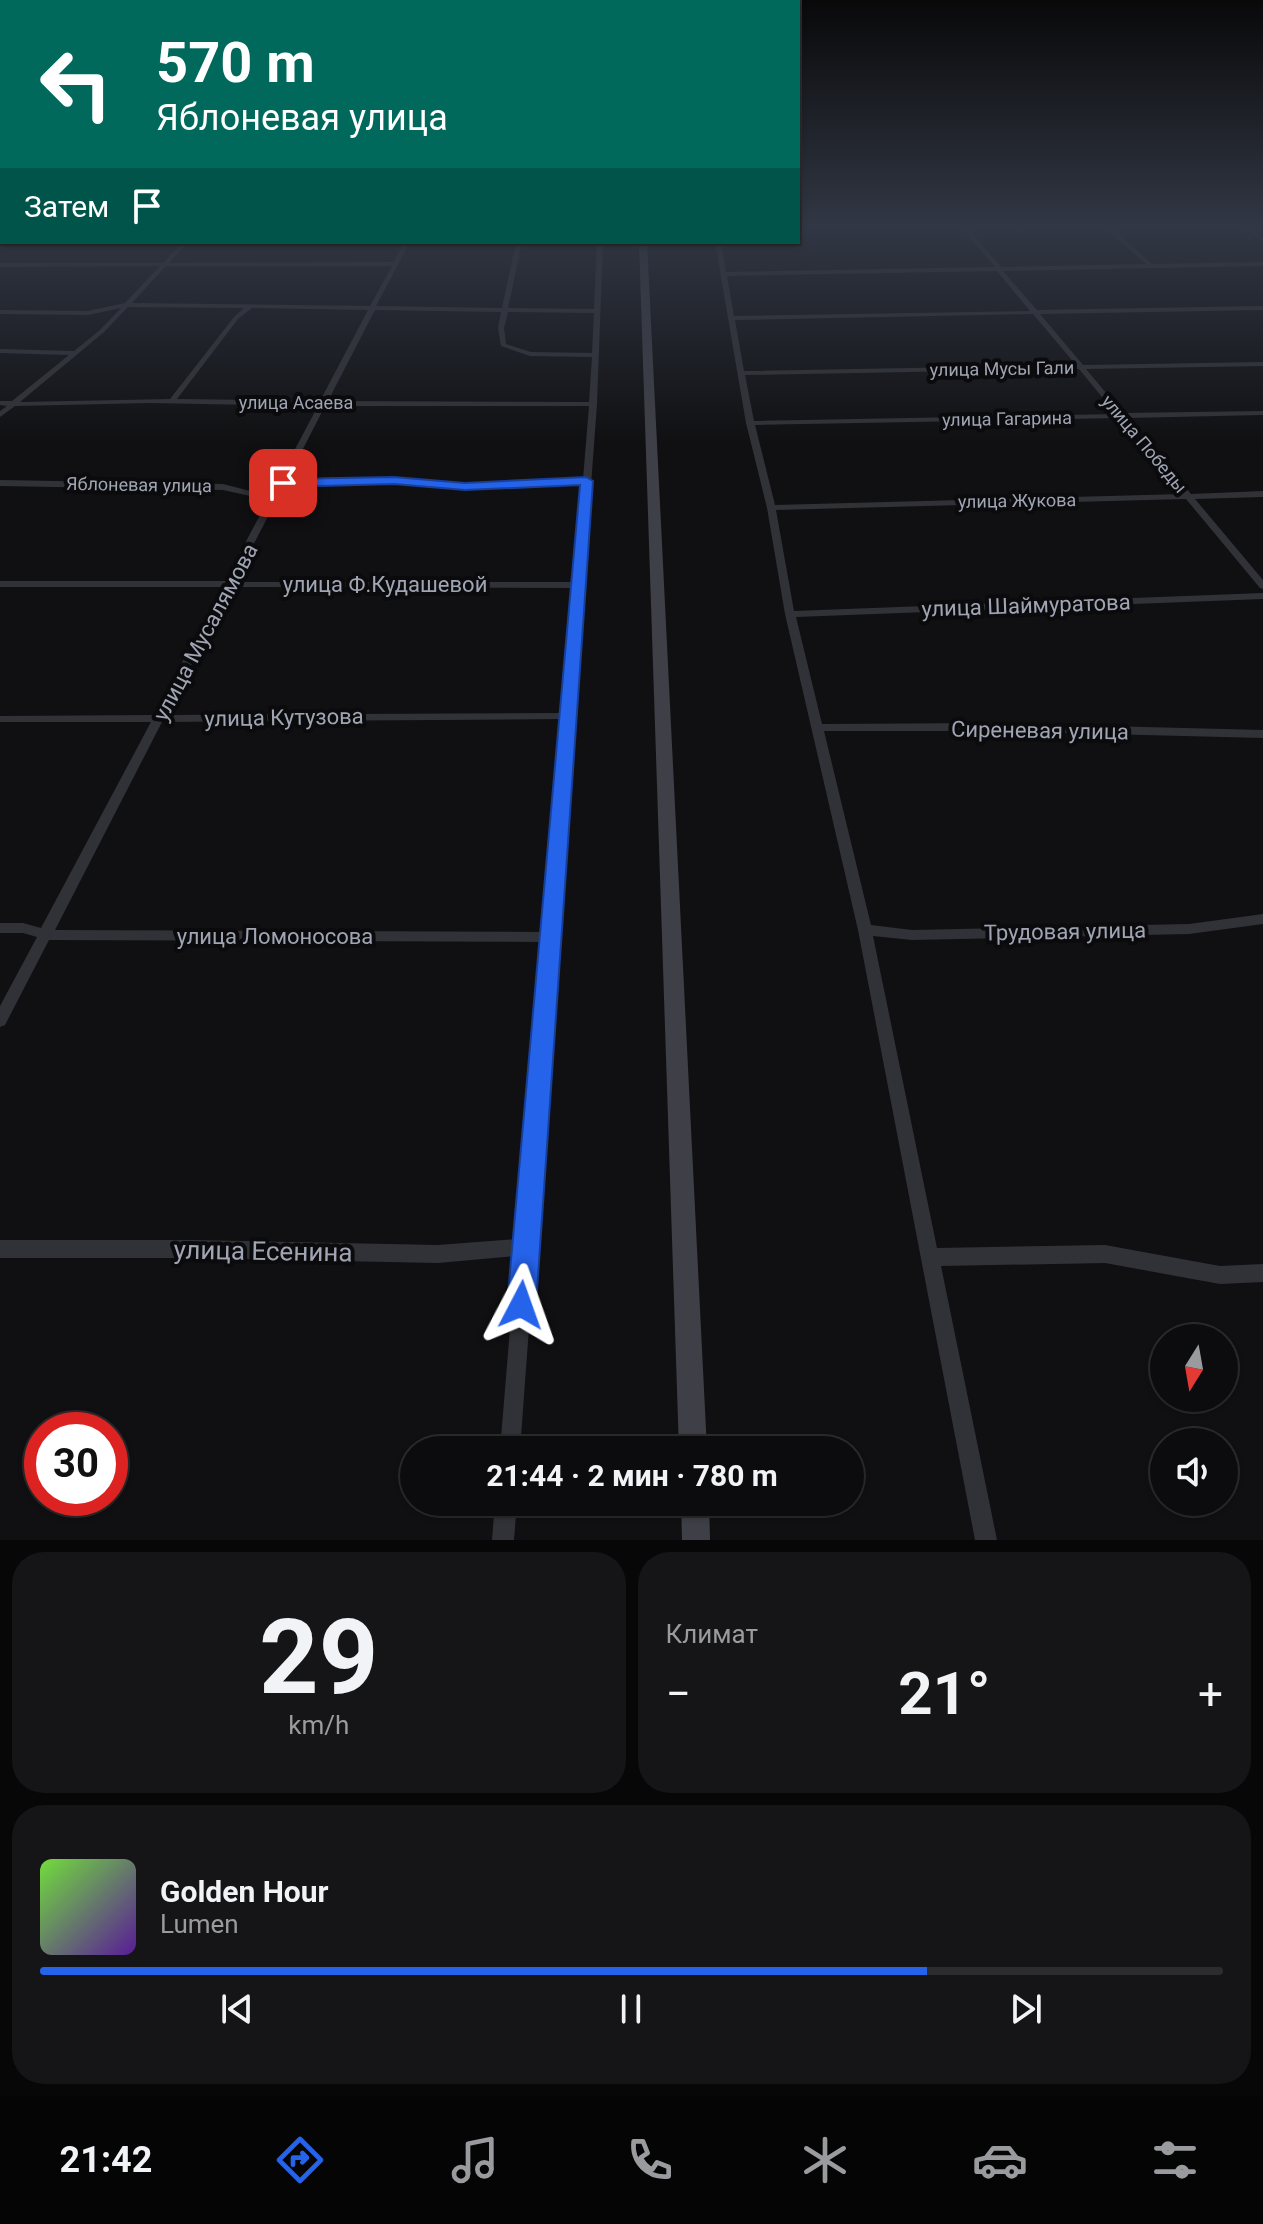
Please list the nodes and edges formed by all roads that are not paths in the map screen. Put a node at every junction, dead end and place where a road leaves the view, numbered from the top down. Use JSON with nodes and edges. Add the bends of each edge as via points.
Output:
{"nodes":[{"id":1,"x":132,"y":300,"type":"edge"},
{"id":2,"x":378,"y":300,"type":"edge"},
{"id":3,"x":507,"y":300,"type":"edge"},
{"id":4,"x":597,"y":300,"type":"edge"},
{"id":5,"x":645,"y":300,"type":"edge"},
{"id":6,"x":728,"y":300,"type":"edge"},
{"id":7,"x":1025,"y":300,"type":"edge"},
{"id":8,"x":127,"y":305,"type":"junction"},
{"id":9,"x":250,"y":307,"type":"junction"},
{"id":10,"x":374,"y":307,"type":"junction"},
{"id":11,"x":505,"y":308,"type":"junction"},
{"id":12,"x":1263,"y":308,"type":"edge"},
{"id":13,"x":597,"y":311,"type":"junction"},
{"id":14,"x":0,"y":312,"type":"edge"},
{"id":15,"x":1036,"y":313,"type":"junction"},
{"id":16,"x":731,"y":318,"type":"junction"},
{"id":17,"x":0,"y":351,"type":"edge"},
{"id":18,"x":75,"y":353,"type":"junction"},
{"id":19,"x":595,"y":355,"type":"junction"},
{"id":20,"x":1263,"y":364,"type":"edge"},
{"id":21,"x":1081,"y":368,"type":"junction"},
{"id":22,"x":741,"y":373,"type":"junction"},
{"id":23,"x":172,"y":401,"type":"junction"},
{"id":24,"x":0,"y":403,"type":"edge"},
{"id":25,"x":325,"y":403,"type":"junction"},
{"id":26,"x":593,"y":404,"type":"junction"},
{"id":27,"x":16,"y":405,"type":"junction"},
{"id":28,"x":1263,"y":413,"type":"edge"},
{"id":29,"x":0,"y":415,"type":"edge"},
{"id":30,"x":1122,"y":417,"type":"junction"},
{"id":31,"x":750,"y":423,"type":"junction"},
{"id":32,"x":586,"y":481,"type":"junction"},
{"id":33,"x":0,"y":483,"type":"edge"},
{"id":34,"x":283,"y":483,"type":"junction"},
{"id":35,"x":1263,"y":494,"type":"edge"},
{"id":36,"x":276,"y":497,"type":"junction"},
{"id":37,"x":1188,"y":497,"type":"junction"},
{"id":38,"x":771,"y":508,"type":"junction"},
{"id":39,"x":0,"y":584,"type":"edge"},
{"id":40,"x":230,"y":585,"type":"junction"},
{"id":41,"x":578,"y":585,"type":"junction"},
{"id":42,"x":1263,"y":586,"type":"edge"},
{"id":43,"x":1263,"y":596,"type":"edge"},
{"id":44,"x":790,"y":614,"type":"junction"},
{"id":45,"x":568,"y":716,"type":"junction"},
{"id":46,"x":0,"y":719,"type":"edge"},
{"id":47,"x":160,"y":719,"type":"junction"},
{"id":48,"x":817,"y":728,"type":"junction"},
{"id":49,"x":1263,"y":734,"type":"edge"},
{"id":50,"x":1263,"y":919,"type":"edge"},
{"id":51,"x":0,"y":928,"type":"edge"},
{"id":52,"x":865,"y":930,"type":"junction"},
{"id":53,"x":46,"y":935,"type":"junction"},
{"id":54,"x":550,"y":937,"type":"junction"},
{"id":55,"x":0,"y":1021,"type":"edge"},
{"id":56,"x":526,"y":1247,"type":"junction"},
{"id":57,"x":0,"y":1249,"type":"edge"},
{"id":58,"x":930,"y":1257,"type":"junction"},
{"id":59,"x":1263,"y":1273,"type":"edge"},
{"id":60,"x":511,"y":1436,"type":"edge"},
{"id":61,"x":692,"y":1436,"type":"edge"},
{"id":62,"x":505,"y":1516,"type":"edge"},
{"id":63,"x":695,"y":1516,"type":"edge"},
{"id":64,"x":503,"y":1540,"type":"edge"},
{"id":65,"x":696,"y":1540,"type":"edge"},
{"id":66,"x":986,"y":1540,"type":"edge"}],
"edges":[{"from":1,"to":8,"type":"street"},
{"from":2,"to":10,"type":"street","name":"улица Мусалямова"},
{"from":3,"to":11,"type":"street"},
{"from":4,"to":13,"type":"street"},
{"from":5,"to":61,"type":"main road"},
{"from":6,"to":16,"type":"street"},
{"from":7,"to":15,"type":"street","name":"улица Победы"},
{"from":8,"to":9,"type":"street"},
{"from":8,"to":14,"type":"street","via":[[88,313]]},
{"from":8,"to":18,"type":"street"},
{"from":9,"to":10,"type":"street"},
{"from":9,"to":23,"type":"street"},
{"from":10,"to":11,"type":"street"},
{"from":10,"to":25,"type":"street","name":"улица Мусалямова"},
{"from":11,"to":13,"type":"street"},
{"from":11,"to":19,"type":"street","via":[[503,345],[530,354]]},
{"from":12,"to":15,"type":"street"},
{"from":13,"to":19,"type":"street"},
{"from":15,"to":16,"type":"street"},
{"from":15,"to":21,"type":"street","name":"улица Победы"},
{"from":16,"to":22,"type":"street"},
{"from":17,"to":18,"type":"street"},
{"from":18,"to":27,"type":"street"},
{"from":19,"to":26,"type":"street"},
{"from":20,"to":21,"type":"street","name":"улица Мусы Гали"},
{"from":21,"to":22,"type":"street","name":"улица Мусы Гали"},
{"from":21,"to":30,"type":"street","name":"улица Победы"},
{"from":22,"to":31,"type":"street"},
{"from":23,"to":25,"type":"street","name":"улица Асаева"},
{"from":23,"to":27,"type":"street","name":"улица Асаева"},
{"from":24,"to":27,"type":"street","name":"улица Асаева"},
{"from":25,"to":26,"type":"street","name":"улица Асаева"},
{"from":25,"to":34,"type":"street","name":"улица Мусалямова"},
{"from":26,"to":32,"type":"street"},
{"from":27,"to":29,"type":"street"},
{"from":28,"to":30,"type":"street","name":"улица Гагарина"},
{"from":30,"to":31,"type":"street","name":"улица Гагарина"},
{"from":30,"to":37,"type":"street","name":"улица Победы"},
{"from":31,"to":38,"type":"street"},
{"from":32,"to":34,"type":"street","via":[[465,486]]},
{"from":32,"to":41,"type":"street"},
{"from":33,"to":36,"type":"street","name":"Яблоневая улица","via":[[223,487]]},
{"from":34,"to":36,"type":"street","name":"улица Мусалямова"},
{"from":35,"to":37,"type":"street","name":"улица Жукова"},
{"from":36,"to":40,"type":"street","name":"улица Мусалямова"},
{"from":37,"to":38,"type":"street","name":"улица Жукова"},
{"from":37,"to":42,"type":"street","name":"улица Победы"},
{"from":38,"to":44,"type":"street"},
{"from":39,"to":40,"type":"street","name":"улица Ф.Кудашевой"},
{"from":40,"to":41,"type":"street","name":"улица Ф.Кудашевой"},
{"from":40,"to":47,"type":"street","name":"улица Мусалямова"},
{"from":41,"to":45,"type":"street"},
{"from":43,"to":44,"type":"street","name":"улица Шаймуратова"},
{"from":44,"to":48,"type":"street"},
{"from":45,"to":47,"type":"street","name":"улица Кутузова"},
{"from":45,"to":54,"type":"street"},
{"from":46,"to":47,"type":"street","name":"улица Кутузова"},
{"from":47,"to":53,"type":"street","name":"улица Мусалямова"},
{"from":48,"to":49,"type":"street","name":"Сиреневая улица"},
{"from":48,"to":52,"type":"street"},
{"from":50,"to":52,"type":"street","name":"Трудовая улица","via":[[1189,929],[912,935]]},
{"from":51,"to":53,"type":"street","name":"улица Ломоносова"},
{"from":52,"to":58,"type":"street"},
{"from":53,"to":54,"type":"street","name":"улица Ломоносова"},
{"from":53,"to":55,"type":"street","name":"улица Мусалямова"},
{"from":54,"to":56,"type":"street"},
{"from":56,"to":57,"type":"street","name":"улица Есенина","via":[[438,1254]]},
{"from":56,"to":60,"type":"street"},
{"from":58,"to":59,"type":"street","via":[[1105,1254],[1220,1275]]},
{"from":58,"to":66,"type":"street"},
{"from":62,"to":64,"type":"street"},
{"from":63,"to":65,"type":"main road"}]}
